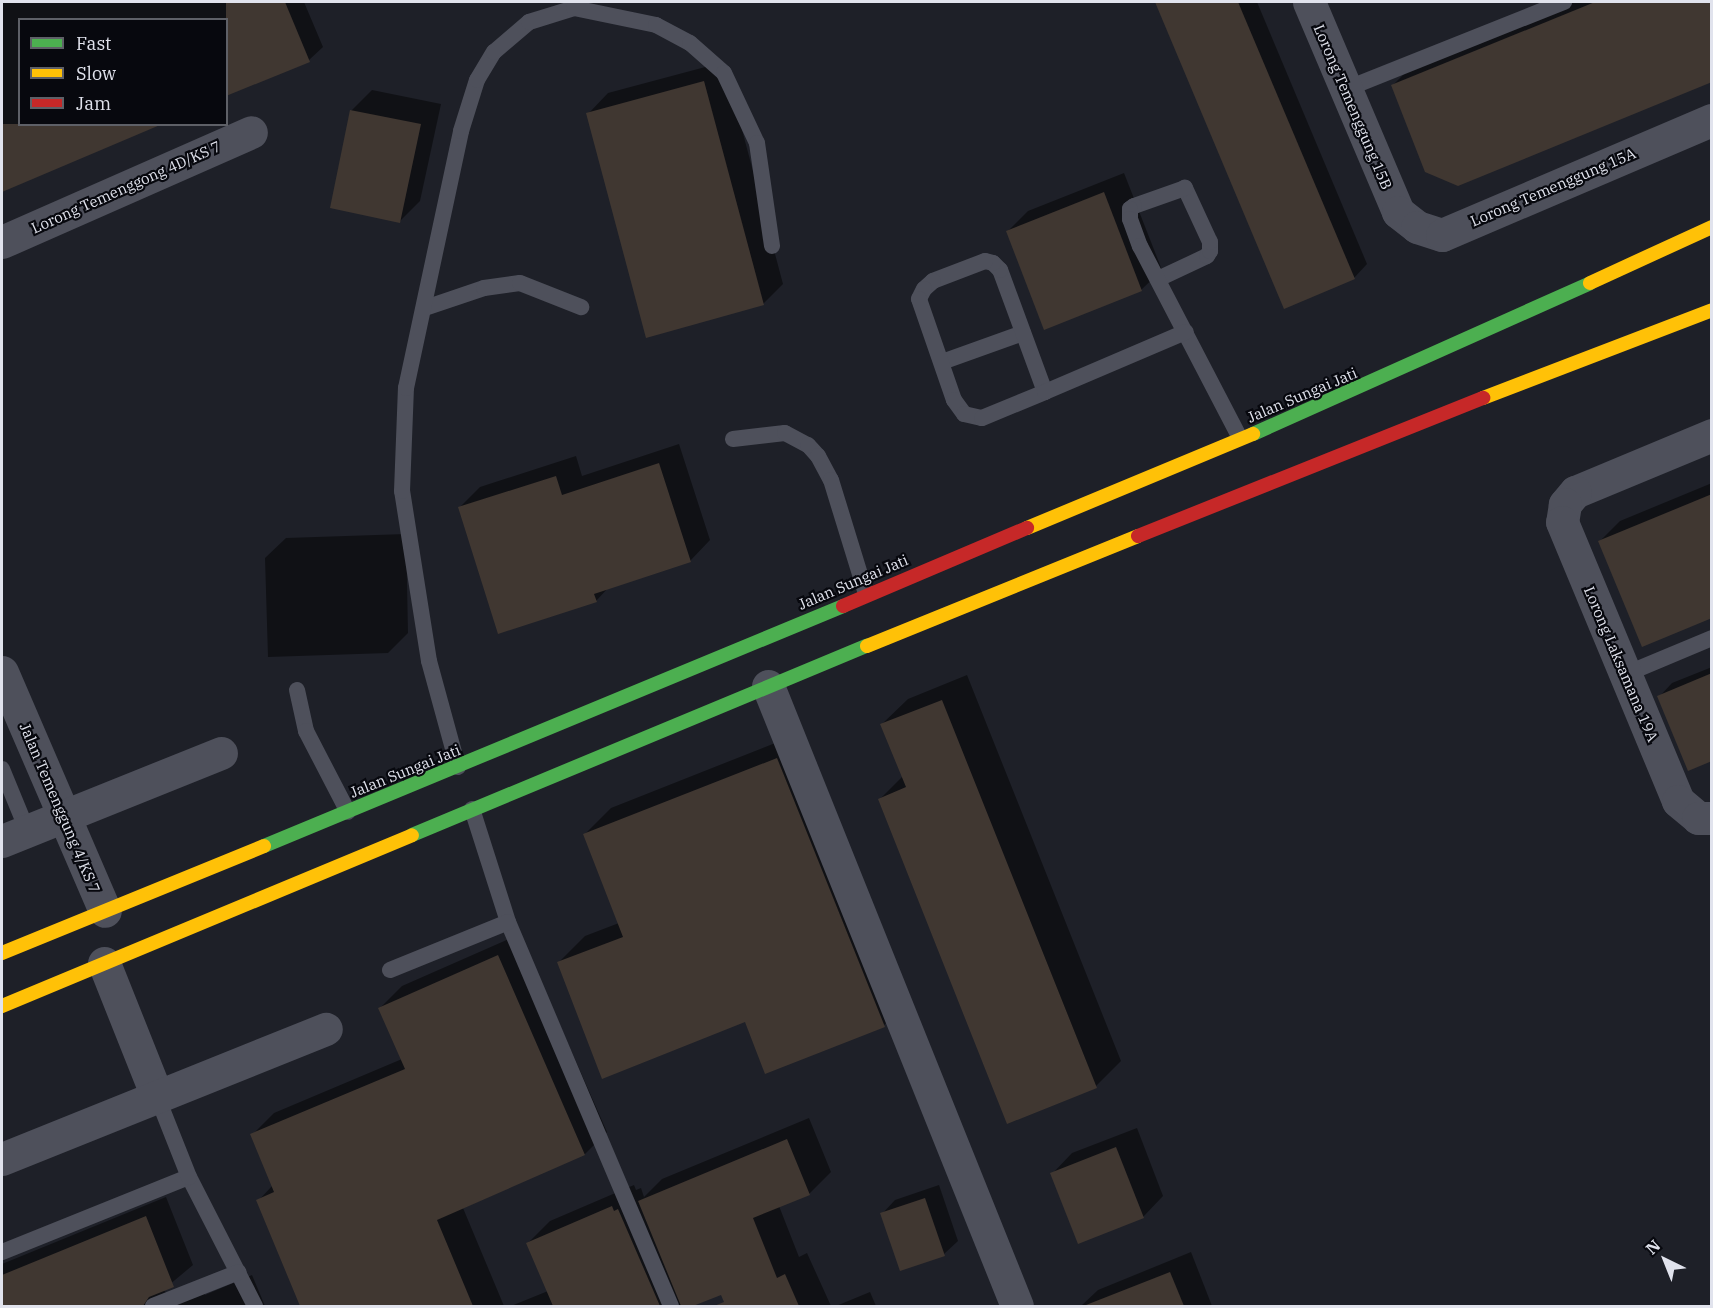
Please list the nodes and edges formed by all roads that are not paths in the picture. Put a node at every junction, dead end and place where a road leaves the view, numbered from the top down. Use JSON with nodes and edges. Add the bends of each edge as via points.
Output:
{"nodes":[{"id":1,"x":1309,"y":2,"type":"edge"},
{"id":2,"x":1564,"y":2,"type":"edge"},
{"id":3,"x":1346,"y":89,"type":"junction"},
{"id":4,"x":1712,"y":120,"type":"edge"},
{"id":5,"x":251,"y":132,"type":"dead end"},
{"id":6,"x":1398,"y":212,"type":"joint"},
{"id":7,"x":1712,"y":227,"type":"edge"},
{"id":8,"x":2,"y":242,"type":"edge"},
{"id":9,"x":772,"y":246,"type":"dead end"},
{"id":10,"x":1158,"y":279,"type":"junction"},
{"id":11,"x":581,"y":307,"type":"dead end"},
{"id":12,"x":425,"y":308,"type":"junction"},
{"id":13,"x":1712,"y":310,"type":"edge"},
{"id":14,"x":1186,"y":332,"type":"junction"},
{"id":15,"x":1023,"y":333,"type":"junction"},
{"id":16,"x":942,"y":362,"type":"junction"},
{"id":17,"x":1045,"y":392,"type":"junction"},
{"id":18,"x":1712,"y":435,"type":"edge"},
{"id":19,"x":1240,"y":438,"type":"junction"},
{"id":20,"x":733,"y":439,"type":"dead end"},
{"id":21,"x":867,"y":594,"type":"junction"},
{"id":22,"x":1712,"y":638,"type":"edge"},
{"id":23,"x":2,"y":672,"type":"edge"},
{"id":24,"x":1626,"y":674,"type":"junction"},
{"id":25,"x":768,"y":686,"type":"junction"},
{"id":26,"x":297,"y":690,"type":"dead end"},
{"id":27,"x":221,"y":753,"type":"dead end"},
{"id":28,"x":458,"y":767,"type":"junction"},
{"id":29,"x":2,"y":769,"type":"edge"},
{"id":30,"x":472,"y":809,"type":"junction"},
{"id":31,"x":348,"y":812,"type":"junction"},
{"id":32,"x":63,"y":815,"type":"junction"},
{"id":33,"x":1712,"y":818,"type":"edge"},
{"id":34,"x":14,"y":836,"type":"edge"},
{"id":35,"x":105,"y":911,"type":"junction"},
{"id":36,"x":508,"y":922,"type":"junction"},
{"id":37,"x":2,"y":953,"type":"edge"},
{"id":38,"x":104,"y":963,"type":"junction"},
{"id":39,"x":390,"y":970,"type":"dead end"},
{"id":40,"x":2,"y":1006,"type":"edge"},
{"id":41,"x":326,"y":1029,"type":"dead end"},
{"id":42,"x":157,"y":1096,"type":"junction"},
{"id":43,"x":2,"y":1159,"type":"edge"},
{"id":44,"x":189,"y":1177,"type":"junction"},
{"id":45,"x":2,"y":1252,"type":"edge"},
{"id":46,"x":239,"y":1272,"type":"junction"},
{"id":47,"x":153,"y":1306,"type":"edge"},
{"id":48,"x":255,"y":1306,"type":"edge"},
{"id":49,"x":671,"y":1306,"type":"edge"},
{"id":50,"x":1017,"y":1306,"type":"edge"}],
"edges":[{"from":1,"to":3,"type":"street","name":"Lorong Temenggung 15B"},
{"from":2,"to":3,"type":"lane"},
{"from":3,"to":6,"type":"street","name":"Lorong Temenggung 15B"},
{"from":4,"to":6,"type":"street","name":"Lorong Temenggung 15A","via":[[1442,235],[1417,227]]},
{"from":5,"to":8,"type":"street","name":"Lorong Temenggong 4D/KS 7"},
{"from":7,"to":19,"type":"main road","name":"Jalan Sungai Jati","via":[[1362,388]]},
{"from":9,"to":12,"type":"lane","via":[[757,143],[724,73],[690,43],[656,25],[573,8],[529,22],[494,52],[477,80],[461,131]]},
{"from":10,"to":10,"type":"lane","via":[[1140,246],[1130,209],[1185,188],[1210,242],[1210,251]]},
{"from":10,"to":14,"type":"lane"},
{"from":11,"to":12,"type":"lane","via":[[520,283],[484,288]]},
{"from":12,"to":28,"type":"lane","via":[[406,388],[402,491],[429,661]]},
{"from":13,"to":25,"type":"main road","via":[[1386,435]]},
{"from":14,"to":17,"type":"lane"},
{"from":14,"to":19,"type":"lane"},
{"from":15,"to":16,"type":"lane"},
{"from":15,"to":16,"type":"lane","via":[[1000,270],[985,261],[933,281],[919,299]]},
{"from":15,"to":17,"type":"lane"},
{"from":16,"to":17,"type":"lane","via":[[954,400],[964,414],[982,418]]},
{"from":18,"to":24,"type":"street","name":"Lorong Laksamana 19A","via":[[1575,492],[1565,504],[1562,522]]},
{"from":19,"to":21,"type":"main road","name":"Jalan Sungai Jati"},
{"from":20,"to":21,"type":"lane","via":[[785,433],[808,445],[818,456],[831,480]]},
{"from":21,"to":28,"type":"main road","name":"Jalan Sungai Jati"},
{"from":22,"to":24,"type":"lane"},
{"from":23,"to":32,"type":"street","name":"Jalan Temenggung 4/KS 7"},
{"from":24,"to":33,"type":"street","name":"Lorong Laksamana 19A","via":[[1678,801],[1698,818]]},
{"from":25,"to":30,"type":"main road"},
{"from":25,"to":50,"type":"street"},
{"from":26,"to":31,"type":"lane","via":[[306,731]]},
{"from":27,"to":32,"type":"street"},
{"from":28,"to":31,"type":"main road","name":"Jalan Sungai Jati"},
{"from":29,"to":34,"type":"lane"},
{"from":30,"to":36,"type":"lane"},
{"from":30,"to":38,"type":"main road"},
{"from":31,"to":35,"type":"main road","name":"Jalan Sungai Jati"},
{"from":32,"to":34,"type":"street"},
{"from":32,"to":35,"type":"street","name":"Jalan Temenggung 4/KS 7"},
{"from":35,"to":37,"type":"main road","name":"Jalan Sungai Jati"},
{"from":36,"to":39,"type":"lane"},
{"from":36,"to":49,"type":"lane"},
{"from":38,"to":40,"type":"main road"},
{"from":38,"to":42,"type":"street"},
{"from":41,"to":42,"type":"street"},
{"from":42,"to":43,"type":"street"},
{"from":42,"to":44,"type":"lane"},
{"from":44,"to":45,"type":"lane"},
{"from":44,"to":46,"type":"lane"},
{"from":46,"to":47,"type":"lane"},
{"from":46,"to":48,"type":"lane"}]}
